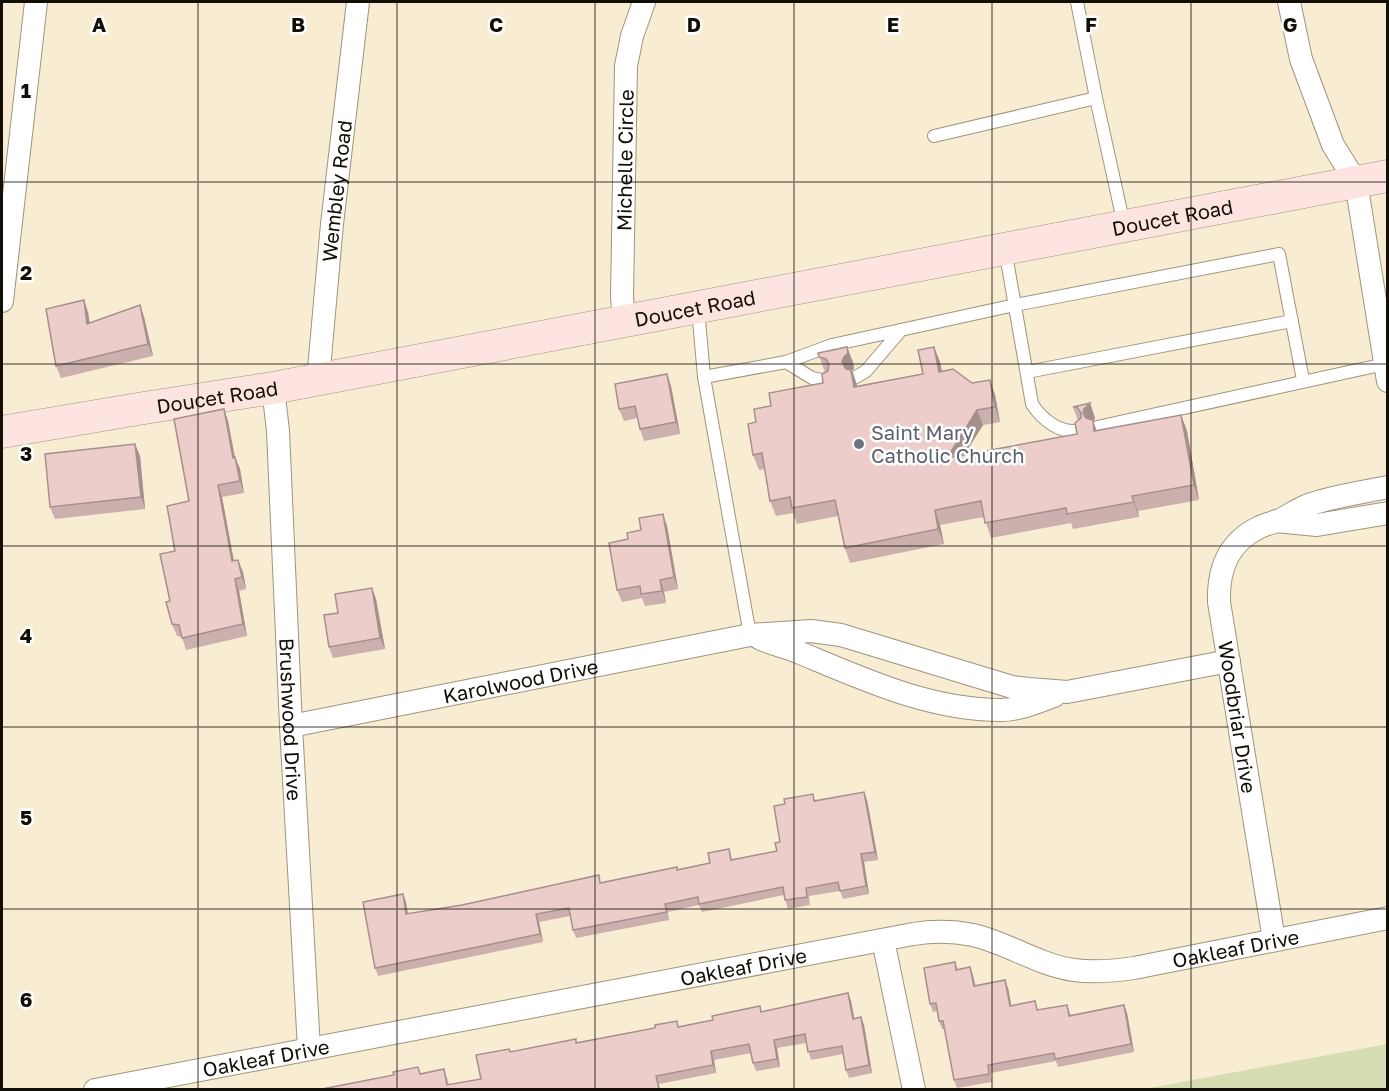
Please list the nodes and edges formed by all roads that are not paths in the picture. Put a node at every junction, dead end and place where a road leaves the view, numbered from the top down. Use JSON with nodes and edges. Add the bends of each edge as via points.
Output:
{"nodes":[{"id":1,"x":36,"y":2,"type":"edge"},
{"id":2,"x":358,"y":2,"type":"edge"},
{"id":3,"x":644,"y":2,"type":"edge"},
{"id":4,"x":1077,"y":2,"type":"edge"},
{"id":5,"x":1289,"y":2,"type":"edge"},
{"id":6,"x":1095,"y":98,"type":"junction"},
{"id":7,"x":934,"y":136,"type":"dead end"},
{"id":8,"x":1388,"y":176,"type":"edge"},
{"id":9,"x":1356,"y":182,"type":"junction"},
{"id":10,"x":1125,"y":226,"type":"junction"},
{"id":11,"x":1005,"y":249,"type":"junction"},
{"id":12,"x":2,"y":301,"type":"edge"},
{"id":13,"x":1015,"y":305,"type":"junction"},
{"id":14,"x":698,"y":308,"type":"junction"},
{"id":15,"x":1292,"y":321,"type":"junction"},
{"id":16,"x":624,"y":322,"type":"junction"},
{"id":17,"x":901,"y":330,"type":"junction"},
{"id":18,"x":786,"y":362,"type":"junction"},
{"id":19,"x":1027,"y":372,"type":"junction"},
{"id":20,"x":1386,"y":372,"type":"edge"},
{"id":21,"x":855,"y":376,"type":"edge"},
{"id":22,"x":704,"y":377,"type":"junction"},
{"id":23,"x":318,"y":380,"type":"junction"},
{"id":24,"x":827,"y":381,"type":"edge"},
{"id":25,"x":1303,"y":381,"type":"junction"},
{"id":26,"x":273,"y":388,"type":"junction"},
{"id":27,"x":1097,"y":427,"type":"dead end"},
{"id":28,"x":1079,"y":430,"type":"edge"},
{"id":29,"x":2,"y":432,"type":"edge"},
{"id":30,"x":1388,"y":487,"type":"edge"},
{"id":31,"x":1388,"y":513,"type":"edge"},
{"id":32,"x":1276,"y":521,"type":"junction"},
{"id":33,"x":750,"y":634,"type":"junction"},
{"id":34,"x":1229,"y":661,"type":"junction"},
{"id":35,"x":1067,"y":692,"type":"junction"},
{"id":36,"x":291,"y":726,"type":"junction"},
{"id":37,"x":1388,"y":918,"type":"edge"},
{"id":38,"x":883,"y":940,"type":"junction"},
{"id":39,"x":1274,"y":940,"type":"junction"},
{"id":40,"x":309,"y":1049,"type":"junction"},
{"id":41,"x":95,"y":1089,"type":"edge"},
{"id":42,"x":914,"y":1089,"type":"edge"}],
"edges":[{"from":1,"to":12,"type":"street"},
{"from":2,"to":23,"type":"street","name":"Wembley Road"},
{"from":3,"to":16,"type":"street","name":"Michelle Circle","via":[[626,66]]},
{"from":4,"to":6,"type":"lane"},
{"from":5,"to":9,"type":"street","via":[[1300,59],[1334,145]]},
{"from":6,"to":7,"type":"lane"},
{"from":6,"to":10,"type":"lane"},
{"from":8,"to":9,"type":"street","name":"Doucet Road"},
{"from":9,"to":10,"type":"street","name":"Doucet Road"},
{"from":9,"to":20,"type":"street"},
{"from":10,"to":11,"type":"street","name":"Doucet Road"},
{"from":11,"to":13,"type":"lane"},
{"from":11,"to":14,"type":"street","name":"Doucet Road"},
{"from":13,"to":15,"type":"lane","via":[[1279,254]]},
{"from":13,"to":17,"type":"lane"},
{"from":13,"to":19,"type":"lane"},
{"from":14,"to":16,"type":"street","name":"Doucet Road"},
{"from":14,"to":22,"type":"lane"},
{"from":15,"to":19,"type":"lane"},
{"from":15,"to":25,"type":"lane"},
{"from":16,"to":23,"type":"street","name":"Doucet Road"},
{"from":17,"to":18,"type":"lane","via":[[832,345]]},
{"from":17,"to":21,"type":"lane","via":[[866,371]]},
{"from":18,"to":22,"type":"lane"},
{"from":18,"to":24,"type":"lane","via":[[812,378]]},
{"from":19,"to":28,"type":"lane","via":[[1032,404],[1038,413],[1056,427]]},
{"from":20,"to":25,"type":"lane"},
{"from":22,"to":33,"type":"lane"},
{"from":23,"to":26,"type":"street","name":"Doucet Road"},
{"from":25,"to":27,"type":"lane"},
{"from":26,"to":29,"type":"street","name":"Doucet Road"},
{"from":26,"to":36,"type":"street","name":"Brushwood Drive"},
{"from":30,"to":32,"type":"street","name":"Woodbriar Drive","via":[[1307,505]]},
{"from":31,"to":32,"type":"street","via":[[1317,525]]},
{"from":32,"to":34,"type":"street","name":"Woodbriar Drive","via":[[1245,536],[1223,566],[1219,602]]},
{"from":33,"to":35,"type":"street","name":"Karolwood Drive","via":[[841,634],[1012,687]]},
{"from":33,"to":35,"type":"street","name":"Karolwood Drive","via":[[871,684],[961,706],[1018,708]]},
{"from":33,"to":36,"type":"street","name":"Karolwood Drive"},
{"from":34,"to":35,"type":"street","name":"Karolwood Drive"},
{"from":34,"to":39,"type":"street","name":"Woodbriar Drive"},
{"from":36,"to":40,"type":"street","name":"Brushwood Drive"},
{"from":37,"to":39,"type":"street","name":"Oakleaf Drive"},
{"from":38,"to":39,"type":"street","name":"Oakleaf Drive","via":[[932,931],[972,935],[1043,962],[1095,972]]},
{"from":38,"to":40,"type":"street","name":"Oakleaf Drive"},
{"from":38,"to":42,"type":"street"},
{"from":40,"to":41,"type":"street","name":"Oakleaf Drive"}]}
